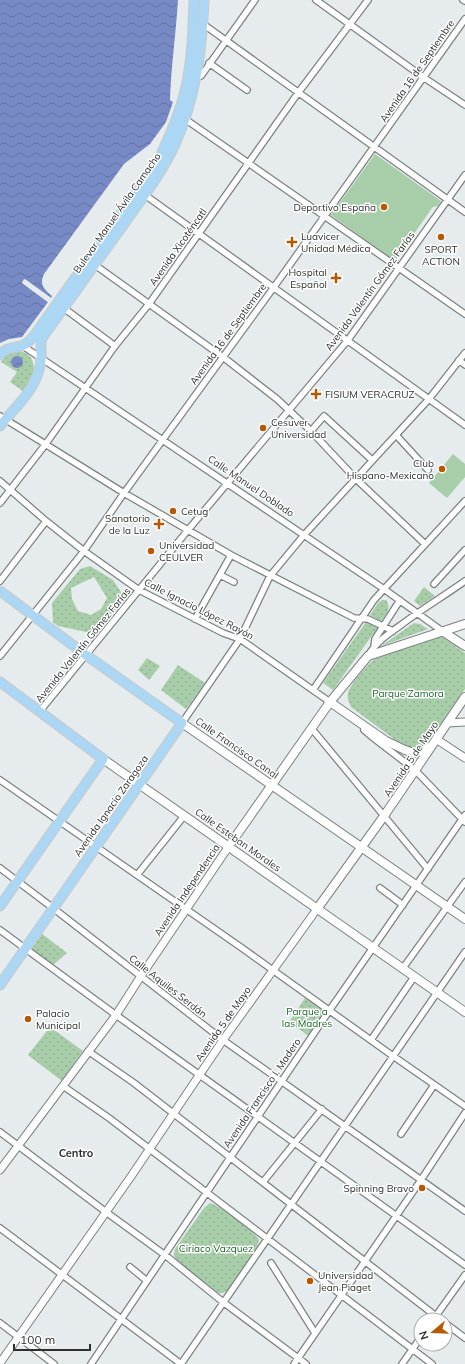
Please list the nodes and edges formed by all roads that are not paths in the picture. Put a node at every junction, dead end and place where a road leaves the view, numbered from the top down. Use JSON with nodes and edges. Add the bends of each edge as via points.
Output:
{"nodes":[{"id":1,"x":194,"y":0,"type":"edge"},
{"id":2,"x":204,"y":0,"type":"edge"},
{"id":3,"x":255,"y":0,"type":"edge"},
{"id":4,"x":316,"y":0,"type":"edge"},
{"id":5,"x":368,"y":0,"type":"edge"},
{"id":6,"x":465,"y":19,"type":"edge"},
{"id":7,"x":203,"y":24,"type":"junction"},
{"id":8,"x":350,"y":25,"type":"junction"},
{"id":9,"x":226,"y":41,"type":"junction"},
{"id":10,"x":209,"y":63,"type":"junction"},
{"id":11,"x":192,"y":77,"type":"junction"},
{"id":12,"x":423,"y":77,"type":"junction"},
{"id":13,"x":247,"y":90,"type":"dead end"},
{"id":14,"x":298,"y":93,"type":"junction"},
{"id":15,"x":465,"y":105,"type":"edge"},
{"id":16,"x":185,"y":119,"type":"junction"},
{"id":17,"x":375,"y":147,"type":"junction"},
{"id":18,"x":249,"y":163,"type":"junction"},
{"id":19,"x":465,"y":175,"type":"edge"},
{"id":20,"x":145,"y":195,"type":"junction"},
{"id":21,"x":448,"y":199,"type":"junction"},
{"id":22,"x":465,"y":212,"type":"edge"},
{"id":23,"x":324,"y":215,"type":"junction"},
{"id":24,"x":199,"y":234,"type":"junction"},
{"id":25,"x":95,"y":265,"type":"junction"},
{"id":26,"x":398,"y":268,"type":"junction"},
{"id":27,"x":274,"y":287,"type":"junction"},
{"id":28,"x":149,"y":304,"type":"junction"},
{"id":29,"x":60,"y":306,"type":"junction"},
{"id":30,"x":465,"y":314,"type":"edge"},
{"id":31,"x":348,"y":340,"type":"junction"},
{"id":32,"x":23,"y":346,"type":"junction"},
{"id":33,"x":115,"y":346,"type":"junction"},
{"id":34,"x":465,"y":353,"type":"edge"},
{"id":35,"x":0,"y":355,"type":"edge"},
{"id":36,"x":223,"y":357,"type":"junction"},
{"id":37,"x":42,"y":358,"type":"junction"},
{"id":38,"x":459,"y":360,"type":"junction"},
{"id":39,"x":465,"y":365,"type":"edge"},
{"id":40,"x":86,"y":388,"type":"junction"},
{"id":41,"x":429,"y":399,"type":"junction"},
{"id":42,"x":289,"y":410,"type":"junction"},
{"id":43,"x":2,"y":421,"type":"edge"},
{"id":44,"x":465,"y":425,"type":"edge"},
{"id":45,"x":311,"y":430,"type":"junction"},
{"id":46,"x":396,"y":435,"type":"junction"},
{"id":47,"x":163,"y":439,"type":"junction"},
{"id":48,"x":45,"y":445,"type":"junction"},
{"id":49,"x":372,"y":460,"type":"junction"},
{"id":50,"x":428,"y":470,"type":"dead end"},
{"id":51,"x":355,"y":478,"type":"junction"},
{"id":52,"x":0,"y":481,"type":"edge"},
{"id":53,"x":228,"y":483,"type":"junction"},
{"id":54,"x":11,"y":489,"type":"junction"},
{"id":55,"x":124,"y":493,"type":"junction"},
{"id":56,"x":465,"y":501,"type":"edge"},
{"id":57,"x":0,"y":503,"type":"edge"},
{"id":58,"x":46,"y":521,"type":"junction"},
{"id":59,"x":188,"y":530,"type":"junction"},
{"id":60,"x":304,"y":535,"type":"junction"},
{"id":61,"x":425,"y":544,"type":"junction"},
{"id":62,"x":465,"y":550,"type":"edge"},
{"id":63,"x":84,"y":551,"type":"junction"},
{"id":64,"x":231,"y":555,"type":"junction"},
{"id":65,"x":220,"y":575,"type":"junction"},
{"id":66,"x":270,"y":576,"type":"junction"},
{"id":67,"x":0,"y":581,"type":"edge"},
{"id":68,"x":465,"y":581,"type":"edge"},
{"id":69,"x":234,"y":582,"type":"dead end"},
{"id":70,"x":434,"y":584,"type":"dead end"},
{"id":71,"x":384,"y":589,"type":"junction"},
{"id":72,"x":139,"y":590,"type":"junction"},
{"id":73,"x":0,"y":591,"type":"edge"},
{"id":74,"x":400,"y":600,"type":"junction"},
{"id":75,"x":417,"y":613,"type":"junction"},
{"id":76,"x":33,"y":616,"type":"junction"},
{"id":77,"x":195,"y":619,"type":"junction"},
{"id":78,"x":361,"y":619,"type":"junction"},
{"id":79,"x":465,"y":624,"type":"edge"},
{"id":80,"x":382,"y":626,"type":"junction"},
{"id":81,"x":393,"y":631,"type":"junction"},
{"id":82,"x":442,"y":631,"type":"junction"},
{"id":83,"x":240,"y":639,"type":"junction"},
{"id":84,"x":374,"y":646,"type":"junction"},
{"id":85,"x":465,"y":646,"type":"edge"},
{"id":86,"x":86,"y":655,"type":"junction"},
{"id":87,"x":0,"y":656,"type":"edge"},
{"id":88,"x":368,"y":656,"type":"junction"},
{"id":89,"x":0,"y":682,"type":"edge"},
{"id":90,"x":312,"y":690,"type":"junction"},
{"id":91,"x":465,"y":697,"type":"edge"},
{"id":92,"x":330,"y":702,"type":"junction"},
{"id":93,"x":40,"y":711,"type":"junction"},
{"id":94,"x":355,"y":719,"type":"junction"},
{"id":95,"x":465,"y":722,"type":"edge"},
{"id":96,"x":182,"y":723,"type":"junction"},
{"id":97,"x":447,"y":723,"type":"junction"},
{"id":98,"x":312,"y":728,"type":"junction"},
{"id":99,"x":436,"y":739,"type":"junction"},
{"id":100,"x":430,"y":747,"type":"junction"},
{"id":101,"x":465,"y":758,"type":"edge"},
{"id":102,"x":104,"y":759,"type":"junction"},
{"id":103,"x":416,"y":770,"type":"junction"},
{"id":104,"x":0,"y":780,"type":"edge"},
{"id":105,"x":140,"y":784,"type":"junction"},
{"id":106,"x":272,"y":785,"type":"junction"},
{"id":107,"x":184,"y":816,"type":"junction"},
{"id":108,"x":384,"y":816,"type":"junction"},
{"id":109,"x":464,"y":819,"type":"edge"},
{"id":110,"x":60,"y":822,"type":"junction"},
{"id":111,"x":229,"y":846,"type":"junction"},
{"id":112,"x":96,"y":847,"type":"junction"},
{"id":113,"x":361,"y":847,"type":"junction"},
{"id":114,"x":0,"y":868,"type":"edge"},
{"id":115,"x":428,"y":869,"type":"junction"},
{"id":116,"x":137,"y":876,"type":"junction"},
{"id":117,"x":18,"y":881,"type":"junction"},
{"id":118,"x":465,"y":882,"type":"edge"},
{"id":119,"x":417,"y":885,"type":"junction"},
{"id":120,"x":380,"y":888,"type":"dead end"},
{"id":121,"x":403,"y":905,"type":"junction"},
{"id":122,"x":0,"y":906,"type":"edge"},
{"id":123,"x":447,"y":906,"type":"junction"},
{"id":124,"x":53,"y":908,"type":"junction"},
{"id":125,"x":317,"y":909,"type":"junction"},
{"id":126,"x":186,"y":910,"type":"junction"},
{"id":127,"x":465,"y":919,"type":"edge"},
{"id":128,"x":0,"y":930,"type":"edge"},
{"id":129,"x":25,"y":949,"type":"junction"},
{"id":130,"x":373,"y":949,"type":"junction"},
{"id":131,"x":465,"y":952,"type":"edge"},
{"id":132,"x":402,"y":968,"type":"junction"},
{"id":133,"x":273,"y":971,"type":"junction"},
{"id":134,"x":141,"y":976,"type":"junction"},
{"id":135,"x":414,"y":977,"type":"junction"},
{"id":136,"x":0,"y":985,"type":"edge"},
{"id":137,"x":437,"y":992,"type":"junction"},
{"id":138,"x":329,"y":1011,"type":"junction"},
{"id":139,"x":465,"y":1012,"type":"edge"},
{"id":140,"x":116,"y":1015,"type":"junction"},
{"id":141,"x":223,"y":1040,"type":"junction"},
{"id":142,"x":371,"y":1040,"type":"junction"},
{"id":143,"x":88,"y":1051,"type":"junction"},
{"id":144,"x":393,"y":1056,"type":"junction"},
{"id":145,"x":200,"y":1075,"type":"junction"},
{"id":146,"x":282,"y":1081,"type":"junction"},
{"id":147,"x":434,"y":1085,"type":"junction"},
{"id":148,"x":63,"y":1086,"type":"junction"},
{"id":149,"x":465,"y":1106,"type":"edge"},
{"id":150,"x":322,"y":1109,"type":"junction"},
{"id":151,"x":174,"y":1113,"type":"junction"},
{"id":152,"x":465,"y":1113,"type":"edge"},
{"id":153,"x":257,"y":1117,"type":"junction"},
{"id":154,"x":345,"y":1126,"type":"junction"},
{"id":155,"x":0,"y":1132,"type":"edge"},
{"id":156,"x":401,"y":1134,"type":"dead end"},
{"id":157,"x":295,"y":1143,"type":"junction"},
{"id":158,"x":18,"y":1146,"type":"junction"},
{"id":159,"x":149,"y":1150,"type":"junction"},
{"id":160,"x":230,"y":1157,"type":"junction"},
{"id":161,"x":320,"y":1162,"type":"junction"},
{"id":162,"x":0,"y":1170,"type":"edge"},
{"id":163,"x":421,"y":1180,"type":"junction"},
{"id":164,"x":263,"y":1182,"type":"junction"},
{"id":165,"x":206,"y":1192,"type":"junction"},
{"id":166,"x":291,"y":1204,"type":"junction"},
{"id":167,"x":465,"y":1211,"type":"edge"},
{"id":168,"x":106,"y":1212,"type":"junction"},
{"id":169,"x":396,"y":1216,"type":"junction"},
{"id":170,"x":0,"y":1228,"type":"edge"},
{"id":171,"x":267,"y":1239,"type":"junction"},
{"id":172,"x":165,"y":1255,"type":"junction"},
{"id":173,"x":365,"y":1261,"type":"junction"},
{"id":174,"x":271,"y":1263,"type":"dead end"},
{"id":175,"x":465,"y":1265,"type":"edge"},
{"id":176,"x":130,"y":1267,"type":"dead end"},
{"id":177,"x":62,"y":1275,"type":"junction"},
{"id":178,"x":465,"y":1275,"type":"edge"},
{"id":179,"x":147,"y":1281,"type":"junction"},
{"id":180,"x":341,"y":1295,"type":"junction"},
{"id":181,"x":223,"y":1302,"type":"junction"},
{"id":182,"x":428,"y":1312,"type":"edge"},
{"id":183,"x":441,"y":1312,"type":"edge"},
{"id":184,"x":121,"y":1320,"type":"junction"},
{"id":185,"x":0,"y":1323,"type":"edge"},
{"id":186,"x":453,"y":1329,"type":"edge"},
{"id":187,"x":315,"y":1333,"type":"junction"},
{"id":188,"x":18,"y":1336,"type":"junction"},
{"id":189,"x":465,"y":1338,"type":"edge"},
{"id":190,"x":412,"y":1348,"type":"junction"},
{"id":191,"x":298,"y":1358,"type":"junction"},
{"id":192,"x":0,"y":1363,"type":"edge"},
{"id":193,"x":54,"y":1364,"type":"edge"},
{"id":194,"x":91,"y":1364,"type":"edge"},
{"id":195,"x":181,"y":1364,"type":"edge"},
{"id":196,"x":294,"y":1364,"type":"edge"},
{"id":197,"x":306,"y":1364,"type":"edge"},
{"id":198,"x":402,"y":1364,"type":"edge"},
{"id":199,"x":432,"y":1364,"type":"edge"}],
"edges":[{"from":1,"to":11,"type":"main road","name":"Bulevar Manuel Ávila Camacho"},
{"from":2,"to":7,"type":"main road","name":"Bulevar Manuel Ávila Camacho"},
{"from":3,"to":9,"type":"street"},
{"from":4,"to":8,"type":"street"},
{"from":5,"to":8,"type":"street","name":"Avenida Xicoténcatl"},
{"from":6,"to":12,"type":"street","name":"Avenida 16 de Septiembre"},
{"from":7,"to":9,"type":"street"},
{"from":7,"to":11,"type":"main road","name":"Bulevar Manuel Ávila Camacho"},
{"from":8,"to":12,"type":"street"},
{"from":8,"to":14,"type":"street","name":"Avenida Xicoténcatl"},
{"from":9,"to":10,"type":"street"},
{"from":9,"to":14,"type":"street"},
{"from":10,"to":11,"type":"street","via":[[201,76]]},
{"from":10,"to":13,"type":"street"},
{"from":11,"to":16,"type":"main road","name":"Bulevar Manuel Ávila Camacho"},
{"from":11,"to":29,"type":"main road","name":"Bulevar Manuel Ávila Camacho","via":[[158,161]]},
{"from":12,"to":15,"type":"street"},
{"from":12,"to":17,"type":"street","name":"Avenida 16 de Septiembre"},
{"from":14,"to":17,"type":"street"},
{"from":14,"to":18,"type":"street","name":"Avenida Xicoténcatl"},
{"from":16,"to":18,"type":"street"},
{"from":16,"to":20,"type":"main road","name":"Bulevar Manuel Ávila Camacho","via":[[165,164]]},
{"from":17,"to":21,"type":"street"},
{"from":17,"to":23,"type":"street","name":"Avenida 16 de Septiembre"},
{"from":18,"to":23,"type":"street"},
{"from":18,"to":24,"type":"street","name":"Avenida Xicoténcatl"},
{"from":19,"to":21,"type":"street","name":"Avenida Valentín Gómez Farías"},
{"from":20,"to":24,"type":"street"},
{"from":20,"to":25,"type":"main road","name":"Bulevar Manuel Ávila Camacho"},
{"from":21,"to":22,"type":"street"},
{"from":21,"to":26,"type":"street","name":"Avenida Valentín Gómez Farías"},
{"from":23,"to":26,"type":"street"},
{"from":23,"to":27,"type":"street","name":"Avenida 16 de Septiembre"},
{"from":24,"to":27,"type":"street"},
{"from":24,"to":28,"type":"street","name":"Avenida Xicoténcatl"},
{"from":25,"to":28,"type":"street"},
{"from":25,"to":29,"type":"main road","name":"Bulevar Manuel Ávila Camacho"},
{"from":26,"to":30,"type":"street"},
{"from":26,"to":31,"type":"street","name":"Avenida Valentín Gómez Farías"},
{"from":27,"to":31,"type":"street"},
{"from":27,"to":36,"type":"street","name":"Avenida 16 de Septiembre"},
{"from":28,"to":33,"type":"street","name":"Avenida Xicoténcatl"},
{"from":28,"to":36,"type":"street"},
{"from":29,"to":32,"type":"main road","name":"Bulevar Manuel Ávila Camacho"},
{"from":29,"to":33,"type":"street"},
{"from":29,"to":37,"type":"main road","name":"Bulevar Manuel Ávila Camacho","via":[[42,338]]},
{"from":31,"to":41,"type":"street"},
{"from":31,"to":42,"type":"street","name":"Avenida Valentín Gómez Farías"},
{"from":32,"to":35,"type":"main road","via":[[5,349]]},
{"from":32,"to":37,"type":"street","name":"Calle Manuel Doblado"},
{"from":33,"to":40,"type":"street","name":"Avenida Xicoténcatl"},
{"from":34,"to":38,"type":"street","name":"Avenida Ignacio Zaragoza"},
{"from":36,"to":42,"type":"street"},
{"from":36,"to":47,"type":"street","name":"Avenida 16 de Septiembre"},
{"from":37,"to":40,"type":"street","name":"Calle Manuel Doblado"},
{"from":37,"to":43,"type":"main road","name":"Bulevar Manuel Ávila Camacho","via":[[35,383]]},
{"from":38,"to":39,"type":"street"},
{"from":38,"to":41,"type":"street","name":"Avenida Ignacio Zaragoza"},
{"from":40,"to":47,"type":"street","name":"Calle Manuel Doblado"},
{"from":40,"to":48,"type":"street","name":"Avenida Xicoténcatl"},
{"from":41,"to":44,"type":"street"},
{"from":41,"to":46,"type":"street","name":"Avenida Ignacio Zaragoza"},
{"from":42,"to":45,"type":"street"},
{"from":42,"to":53,"type":"street","name":"Avenida Valentín Gómez Farías"},
{"from":43,"to":48,"type":"street"},
{"from":45,"to":49,"type":"street","via":[[324,416]]},
{"from":45,"to":51,"type":"street"},
{"from":46,"to":49,"type":"street","name":"Avenida Ignacio Zaragoza"},
{"from":46,"to":50,"type":"street"},
{"from":47,"to":53,"type":"street","name":"Calle Manuel Doblado"},
{"from":47,"to":55,"type":"street","name":"Avenida 16 de Septiembre"},
{"from":48,"to":54,"type":"street","name":"Avenida Xicoténcatl"},
{"from":48,"to":55,"type":"street"},
{"from":49,"to":51,"type":"street","name":"Avenida Ignacio Zaragoza"},
{"from":51,"to":60,"type":"street","name":"Avenida Ignacio Zaragoza"},
{"from":51,"to":61,"type":"street"},
{"from":52,"to":54,"type":"street","name":"Calle Ignacio López Rayón"},
{"from":53,"to":59,"type":"street","name":"Avenida Valentín Gómez Farías"},
{"from":53,"to":60,"type":"street","name":"Calle Manuel Doblado"},
{"from":54,"to":57,"type":"street","name":"Avenida Xicoténcatl"},
{"from":54,"to":58,"type":"street","name":"Calle Ignacio López Rayón"},
{"from":55,"to":59,"type":"street"},
{"from":55,"to":63,"type":"street","name":"Avenida 16 de Septiembre"},
{"from":56,"to":61,"type":"street"},
{"from":58,"to":63,"type":"street","name":"Calle Ignacio López Rayón"},
{"from":58,"to":67,"type":"street"},
{"from":59,"to":64,"type":"street"},
{"from":59,"to":72,"type":"street","name":"Avenida Valentín Gómez Farías"},
{"from":60,"to":66,"type":"street","name":"Avenida Ignacio Zaragoza"},
{"from":60,"to":71,"type":"street","name":"Calle Manuel Doblado"},
{"from":61,"to":71,"type":"street"},
{"from":62,"to":70,"type":"street"},
{"from":63,"to":72,"type":"street","name":"Calle Ignacio López Rayón"},
{"from":63,"to":76,"type":"street","name":"Avenida 16 de Septiembre"},
{"from":64,"to":65,"type":"street"},
{"from":64,"to":66,"type":"street"},
{"from":65,"to":69,"type":"street"},
{"from":65,"to":77,"type":"street"},
{"from":66,"to":78,"type":"street","via":[[354,618]]},
{"from":66,"to":83,"type":"street","name":"Avenida Ignacio Zaragoza"},
{"from":68,"to":75,"type":"street","name":"Avenida Independencia"},
{"from":71,"to":74,"type":"street","name":"Calle Manuel Doblado"},
{"from":71,"to":78,"type":"street"},
{"from":72,"to":77,"type":"street","name":"Calle Ignacio López Rayón"},
{"from":72,"to":86,"type":"street","name":"Avenida Valentín Gómez Farías"},
{"from":73,"to":76,"type":"main road","name":"Calle Francisco Canal"},
{"from":74,"to":75,"type":"street","name":"Calle Manuel Doblado"},
{"from":74,"to":80,"type":"street"},
{"from":75,"to":81,"type":"street","name":"Avenida Independencia"},
{"from":75,"to":82,"type":"street","name":"Calle Manuel Doblado"},
{"from":76,"to":86,"type":"main road","name":"Calle Francisco Canal"},
{"from":76,"to":87,"type":"street","name":"Avenida 16 de Septiembre"},
{"from":77,"to":83,"type":"street","name":"Calle Ignacio López Rayón"},
{"from":78,"to":80,"type":"street","via":[[368,619]]},
{"from":78,"to":90,"type":"street"},
{"from":79,"to":82,"type":"main road"},
{"from":80,"to":81,"type":"street"},
{"from":80,"to":84,"type":"street","via":[[374,639]]},
{"from":81,"to":84,"type":"street","name":"Avenida Independencia"},
{"from":82,"to":85,"type":"main road","name":"Calle Manuel Doblado"},
{"from":82,"to":88,"type":"main road"},
{"from":83,"to":90,"type":"street","name":"Calle Ignacio López Rayón"},
{"from":83,"to":96,"type":"street","name":"Avenida Ignacio Zaragoza"},
{"from":84,"to":88,"type":"street","name":"Avenida Independencia"},
{"from":86,"to":93,"type":"street","name":"Avenida Valentín Gómez Farías"},
{"from":86,"to":96,"type":"main road","name":"Calle Francisco Canal"},
{"from":88,"to":92,"type":"main road","name":"Avenida Independencia"},
{"from":89,"to":93,"type":"main road","name":"Calle Esteban Morales"},
{"from":90,"to":92,"type":"street","name":"Calle Ignacio López Rayón"},
{"from":91,"to":97,"type":"main road","name":"Avenida 5 de Mayo"},
{"from":92,"to":94,"type":"main road","name":"Calle Ignacio López Rayón"},
{"from":92,"to":98,"type":"main road","name":"Avenida Independencia"},
{"from":93,"to":102,"type":"main road","name":"Calle Esteban Morales"},
{"from":94,"to":100,"type":"main road","name":"Calle Ignacio López Rayón","via":[[386,741],[404,750],[414,753]]},
{"from":94,"to":103,"type":"street","name":"Calle Ignacio López Rayón","via":[[371,736]]},
{"from":95,"to":97,"type":"street"},
{"from":96,"to":105,"type":"main road","name":"Avenida Ignacio Zaragoza"},
{"from":96,"to":106,"type":"main road","name":"Calle Francisco Canal"},
{"from":97,"to":99,"type":"main road","name":"Avenida 5 de Mayo"},
{"from":98,"to":106,"type":"main road","name":"Avenida Independencia"},
{"from":98,"to":108,"type":"street"},
{"from":99,"to":100,"type":"main road","name":"Avenida 5 de Mayo"},
{"from":99,"to":101,"type":"street"},
{"from":100,"to":103,"type":"main road","name":"Avenida 5 de Mayo"},
{"from":102,"to":105,"type":"main road","name":"Calle Esteban Morales"},
{"from":102,"to":110,"type":"main road"},
{"from":103,"to":108,"type":"main road","name":"Avenida 5 de Mayo"},
{"from":103,"to":109,"type":"street","name":"Calle Ignacio López Rayón"},
{"from":104,"to":110,"type":"street"},
{"from":105,"to":107,"type":"main road","name":"Calle Esteban Morales"},
{"from":105,"to":112,"type":"main road","name":"Avenida Ignacio Zaragoza"},
{"from":106,"to":111,"type":"main road","name":"Avenida Independencia"},
{"from":106,"to":113,"type":"main road","name":"Calle Francisco Canal"},
{"from":107,"to":111,"type":"main road","name":"Calle Esteban Morales"},
{"from":107,"to":116,"type":"street"},
{"from":108,"to":113,"type":"main road","name":"Avenida 5 de Mayo"},
{"from":108,"to":115,"type":"street"},
{"from":109,"to":115,"type":"street","name":"Avenida Francisco I. Madero"},
{"from":110,"to":112,"type":"street"},
{"from":110,"to":117,"type":"main road"},
{"from":111,"to":125,"type":"main road","name":"Calle Esteban Morales"},
{"from":111,"to":126,"type":"street","name":"Avenida Independencia"},
{"from":112,"to":116,"type":"street"},
{"from":112,"to":124,"type":"main road","name":"Avenida Ignacio Zaragoza"},
{"from":113,"to":119,"type":"main road","name":"Calle Francisco Canal"},
{"from":113,"to":125,"type":"main road","name":"Avenida 5 de Mayo"},
{"from":114,"to":117,"type":"street","name":"Calle Aquiles Serdán"},
{"from":115,"to":119,"type":"street","name":"Avenida Francisco I. Madero"},
{"from":116,"to":126,"type":"street"},
{"from":117,"to":122,"type":"main road"},
{"from":117,"to":124,"type":"street","name":"Calle Aquiles Serdán"},
{"from":118,"to":123,"type":"street"},
{"from":119,"to":121,"type":"street","name":"Avenida Francisco I. Madero"},
{"from":119,"to":123,"type":"main road","name":"Calle Francisco Canal"},
{"from":120,"to":121,"type":"street"},
{"from":121,"to":130,"type":"street","name":"Avenida Francisco I. Madero"},
{"from":123,"to":127,"type":"main road","name":"Calle Francisco Canal"},
{"from":123,"to":132,"type":"street"},
{"from":124,"to":129,"type":"main road","name":"Avenida Ignacio Zaragoza"},
{"from":124,"to":134,"type":"street","name":"Calle Aquiles Serdán"},
{"from":125,"to":130,"type":"main road","name":"Calle Esteban Morales"},
{"from":125,"to":133,"type":"street","name":"Avenida 5 de Mayo"},
{"from":126,"to":133,"type":"street"},
{"from":126,"to":134,"type":"street","name":"Avenida Independencia"},
{"from":128,"to":129,"type":"street"},
{"from":129,"to":136,"type":"main road","name":"Avenida Ignacio Zaragoza"},
{"from":129,"to":140,"type":"street"},
{"from":130,"to":132,"type":"main road","name":"Calle Esteban Morales"},
{"from":130,"to":138,"type":"street","name":"Avenida Francisco I. Madero"},
{"from":131,"to":137,"type":"street"},
{"from":132,"to":135,"type":"main road","name":"Calle Esteban Morales"},
{"from":133,"to":138,"type":"street"},
{"from":133,"to":141,"type":"street","name":"Avenida 5 de Mayo"},
{"from":134,"to":140,"type":"street","name":"Avenida Independencia"},
{"from":134,"to":141,"type":"street","name":"Calle Aquiles Serdán"},
{"from":135,"to":137,"type":"main road","name":"Calle Esteban Morales"},
{"from":135,"to":142,"type":"street"},
{"from":137,"to":139,"type":"main road","name":"Calle Esteban Morales"},
{"from":137,"to":144,"type":"street"},
{"from":138,"to":142,"type":"street"},
{"from":138,"to":146,"type":"street","name":"Avenida Francisco I. Madero"},
{"from":140,"to":143,"type":"street","name":"Avenida Independencia"},
{"from":140,"to":145,"type":"street"},
{"from":141,"to":145,"type":"street","name":"Avenida 5 de Mayo"},
{"from":141,"to":146,"type":"street","name":"Calle Aquiles Serdán"},
{"from":142,"to":144,"type":"street"},
{"from":143,"to":148,"type":"street","name":"Avenida Independencia"},
{"from":143,"to":151,"type":"street"},
{"from":144,"to":147,"type":"street"},
{"from":144,"to":154,"type":"street"},
{"from":145,"to":151,"type":"street","name":"Avenida 5 de Mayo"},
{"from":145,"to":153,"type":"street"},
{"from":146,"to":150,"type":"street","name":"Calle Aquiles Serdán"},
{"from":146,"to":153,"type":"street","name":"Avenida Francisco I. Madero"},
{"from":147,"to":149,"type":"street"},
{"from":147,"to":156,"type":"street"},
{"from":148,"to":158,"type":"street","name":"Avenida Independencia"},
{"from":148,"to":159,"type":"street"},
{"from":150,"to":154,"type":"street","name":"Calle Aquiles Serdán"},
{"from":150,"to":157,"type":"street"},
{"from":151,"to":159,"type":"street","name":"Avenida 5 de Mayo"},
{"from":151,"to":160,"type":"street"},
{"from":152,"to":163,"type":"street"},
{"from":153,"to":157,"type":"street"},
{"from":153,"to":160,"type":"street","name":"Avenida Francisco I. Madero"},
{"from":154,"to":161,"type":"street"},
{"from":154,"to":163,"type":"street","name":"Calle Aquiles Serdán"},
{"from":155,"to":158,"type":"street"},
{"from":157,"to":161,"type":"street"},
{"from":157,"to":164,"type":"street"},
{"from":158,"to":162,"type":"street","name":"Avenida Independencia"},
{"from":158,"to":168,"type":"street"},
{"from":159,"to":165,"type":"street"},
{"from":159,"to":168,"type":"street","name":"Avenida 5 de Mayo"},
{"from":160,"to":164,"type":"street"},
{"from":160,"to":165,"type":"street","name":"Avenida Francisco I. Madero"},
{"from":161,"to":166,"type":"street"},
{"from":161,"to":169,"type":"street"},
{"from":163,"to":167,"type":"street","name":"Calle Aquiles Serdán"},
{"from":163,"to":169,"type":"street"},
{"from":164,"to":166,"type":"street"},
{"from":165,"to":171,"type":"street"},
{"from":165,"to":172,"type":"street","name":"Avenida Francisco I. Madero"},
{"from":166,"to":171,"type":"street"},
{"from":166,"to":173,"type":"street"},
{"from":168,"to":172,"type":"street"},
{"from":168,"to":177,"type":"street","name":"Avenida 5 de Mayo"},
{"from":169,"to":173,"type":"street"},
{"from":169,"to":175,"type":"street"},
{"from":170,"to":177,"type":"street"},
{"from":171,"to":180,"type":"street"},
{"from":171,"to":181,"type":"street"},
{"from":172,"to":179,"type":"street","name":"Avenida Francisco I. Madero"},
{"from":172,"to":181,"type":"street"},
{"from":173,"to":180,"type":"street"},
{"from":173,"to":182,"type":"street"},
{"from":174,"to":187,"type":"street"},
{"from":176,"to":179,"type":"street"},
{"from":177,"to":184,"type":"street"},
{"from":177,"to":188,"type":"street","name":"Avenida 5 de Mayo"},
{"from":178,"to":183,"type":"street"},
{"from":179,"to":184,"type":"street","name":"Avenida Francisco I. Madero"},
{"from":180,"to":187,"type":"street"},
{"from":180,"to":190,"type":"street"},
{"from":181,"to":191,"type":"street"},
{"from":181,"to":195,"type":"street"},
{"from":184,"to":194,"type":"street","name":"Avenida Francisco I. Madero"},
{"from":184,"to":195,"type":"street"},
{"from":185,"to":188,"type":"street"},
{"from":186,"to":189,"type":"street"},
{"from":187,"to":191,"type":"street"},
{"from":188,"to":192,"type":"street","name":"Avenida 5 de Mayo"},
{"from":188,"to":193,"type":"street"},
{"from":190,"to":198,"type":"street"},
{"from":190,"to":199,"type":"street"},
{"from":191,"to":196,"type":"street"},
{"from":191,"to":197,"type":"street"}]}
